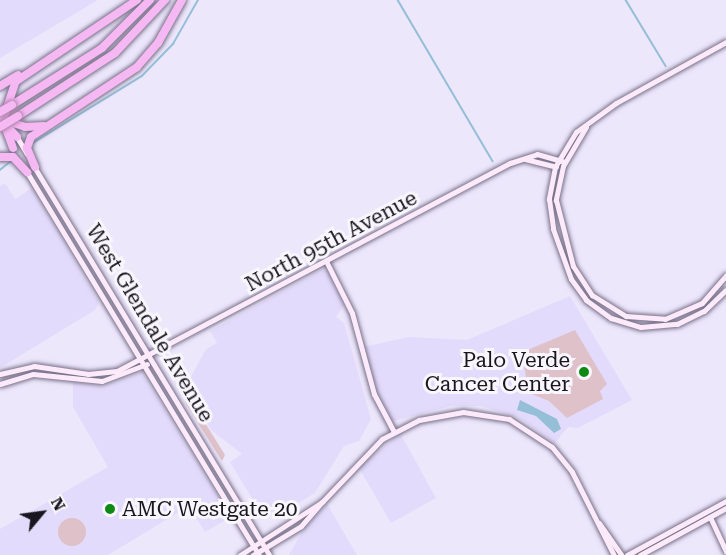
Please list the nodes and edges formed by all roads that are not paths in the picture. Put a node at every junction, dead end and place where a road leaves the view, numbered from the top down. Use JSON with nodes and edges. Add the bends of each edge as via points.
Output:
{"nodes":[{"id":1,"x":137,"y":0,"type":"edge"},
{"id":2,"x":150,"y":0,"type":"edge"},
{"id":3,"x":165,"y":0,"type":"edge"},
{"id":4,"x":182,"y":0,"type":"edge"},
{"id":5,"x":726,"y":42,"type":"edge"},
{"id":6,"x":30,"y":70,"type":"junction"},
{"id":7,"x":0,"y":86,"type":"edge"},
{"id":8,"x":1,"y":120,"type":"edge"},
{"id":9,"x":54,"y":122,"type":"junction"},
{"id":10,"x":586,"y":127,"type":"junction"},
{"id":11,"x":17,"y":137,"type":"joint"},
{"id":12,"x":13,"y":148,"type":"joint"},
{"id":13,"x":0,"y":157,"type":"edge"},
{"id":14,"x":520,"y":159,"type":"junction"},
{"id":15,"x":558,"y":159,"type":"junction"},
{"id":16,"x":564,"y":162,"type":"junction"},
{"id":17,"x":35,"y":167,"type":"junction"},
{"id":18,"x":555,"y":167,"type":"junction"},
{"id":19,"x":562,"y":170,"type":"junction"},
{"id":20,"x":27,"y":172,"type":"junction"},
{"id":21,"x":327,"y":263,"type":"junction"},
{"id":22,"x":726,"y":275,"type":"edge"},
{"id":23,"x":726,"y":290,"type":"edge"},
{"id":24,"x":158,"y":353,"type":"junction"},
{"id":25,"x":150,"y":354,"type":"junction"},
{"id":26,"x":142,"y":359,"type":"junction"},
{"id":27,"x":153,"y":360,"type":"junction"},
{"id":28,"x":146,"y":365,"type":"junction"},
{"id":29,"x":0,"y":374,"type":"edge"},
{"id":30,"x":0,"y":384,"type":"edge"},
{"id":31,"x":394,"y":432,"type":"junction"},
{"id":32,"x":322,"y":502,"type":"junction"},
{"id":33,"x":726,"y":505,"type":"edge"},
{"id":34,"x":710,"y":517,"type":"junction"},
{"id":35,"x":599,"y":523,"type":"junction"},
{"id":36,"x":262,"y":542,"type":"junction"},
{"id":37,"x":266,"y":549,"type":"junction"},
{"id":38,"x":726,"y":550,"type":"edge"},
{"id":39,"x":256,"y":552,"type":"edge"},
{"id":40,"x":240,"y":555,"type":"edge"},
{"id":41,"x":269,"y":555,"type":"edge"},
{"id":42,"x":614,"y":555,"type":"edge"},
{"id":43,"x":621,"y":555,"type":"edge"},
{"id":44,"x":627,"y":555,"type":"edge"},
{"id":45,"x":640,"y":555,"type":"edge"}],
"edges":[{"from":1,"to":6,"type":"highway"},
{"from":2,"to":8,"type":"highway","bridge":true,"via":[[102,48],[12,105]]},
{"from":3,"to":8,"type":"highway","bridge":true,"via":[[110,57],[18,116]]},
{"from":4,"to":9,"type":"highway","via":[[158,43],[137,67]]},
{"from":5,"to":10,"type":"street","via":[[616,103]]},
{"from":6,"to":7,"type":"highway"},
{"from":6,"to":8,"type":"highway","via":[[9,90]]},
{"from":8,"to":9,"type":"highway","via":[[35,128]]},
{"from":8,"to":11,"type":"highway"},
{"from":8,"to":12,"type":"highway"},
{"from":9,"to":17,"type":"highway","via":[[29,140]]},
{"from":10,"to":15,"type":"street","via":[[571,138]]},
{"from":10,"to":16,"type":"street"},
{"from":11,"to":17,"type":"street","name":"West Glendale Avenue"},
{"from":12,"to":20,"type":"street","name":"West Glendale Avenue"},
{"from":13,"to":20,"type":"highway","via":[[13,157]]},
{"from":14,"to":15,"type":"street","name":"North 95th Avenue","via":[[537,154]]},
{"from":14,"to":18,"type":"street"},
{"from":14,"to":21,"type":"street","name":"North 95th Avenue"},
{"from":15,"to":16,"type":"street","name":"North 95th Avenue"},
{"from":15,"to":18,"type":"street"},
{"from":16,"to":19,"type":"street"},
{"from":17,"to":25,"type":"street","name":"West Glendale Avenue"},
{"from":18,"to":19,"type":"street"},
{"from":18,"to":23,"type":"street","via":[[549,199],[553,229],[571,279],[600,311],[636,326],[670,325],[704,311]]},
{"from":19,"to":22,"type":"street","via":[[556,205],[566,244],[583,284],[608,307],[643,319],[676,316],[707,299]]},
{"from":20,"to":26,"type":"street","name":"West Glendale Avenue"},
{"from":21,"to":24,"type":"street","name":"North 95th Avenue"},
{"from":21,"to":31,"type":"street","via":[[352,313],[374,394]]},
{"from":24,"to":25,"type":"street","name":"North 95th Avenue"},
{"from":24,"to":27,"type":"street","name":"North 95th Avenue"},
{"from":25,"to":26,"type":"street","name":"North 95th Avenue"},
{"from":25,"to":27,"type":"street","name":"West Glendale Avenue"},
{"from":26,"to":28,"type":"street","name":"West Glendale Avenue"},
{"from":26,"to":29,"type":"street","name":"North 95th Avenue","via":[[100,374],[34,366]]},
{"from":27,"to":28,"type":"street","name":"North 95th Avenue"},
{"from":27,"to":36,"type":"street","name":"West Glendale Avenue"},
{"from":28,"to":30,"type":"street","name":"North 95th Avenue","via":[[102,381],[33,374]]},
{"from":28,"to":39,"type":"street","name":"West Glendale Avenue"},
{"from":31,"to":32,"type":"street","via":[[367,451]]},
{"from":31,"to":35,"type":"street","via":[[455,412],[480,412],[514,421],[536,433],[564,460]]},
{"from":32,"to":36,"type":"street"},
{"from":32,"to":37,"type":"street","via":[[303,524]]},
{"from":33,"to":34,"type":"street"},
{"from":33,"to":44,"type":"street"},
{"from":34,"to":38,"type":"street"},
{"from":34,"to":45,"type":"street"},
{"from":35,"to":42,"type":"street"},
{"from":35,"to":43,"type":"street"},
{"from":36,"to":37,"type":"street","name":"West Glendale Avenue"},
{"from":36,"to":39,"type":"street"},
{"from":37,"to":39,"type":"street"},
{"from":37,"to":41,"type":"street","name":"West Glendale Avenue"},
{"from":39,"to":40,"type":"street"}]}
